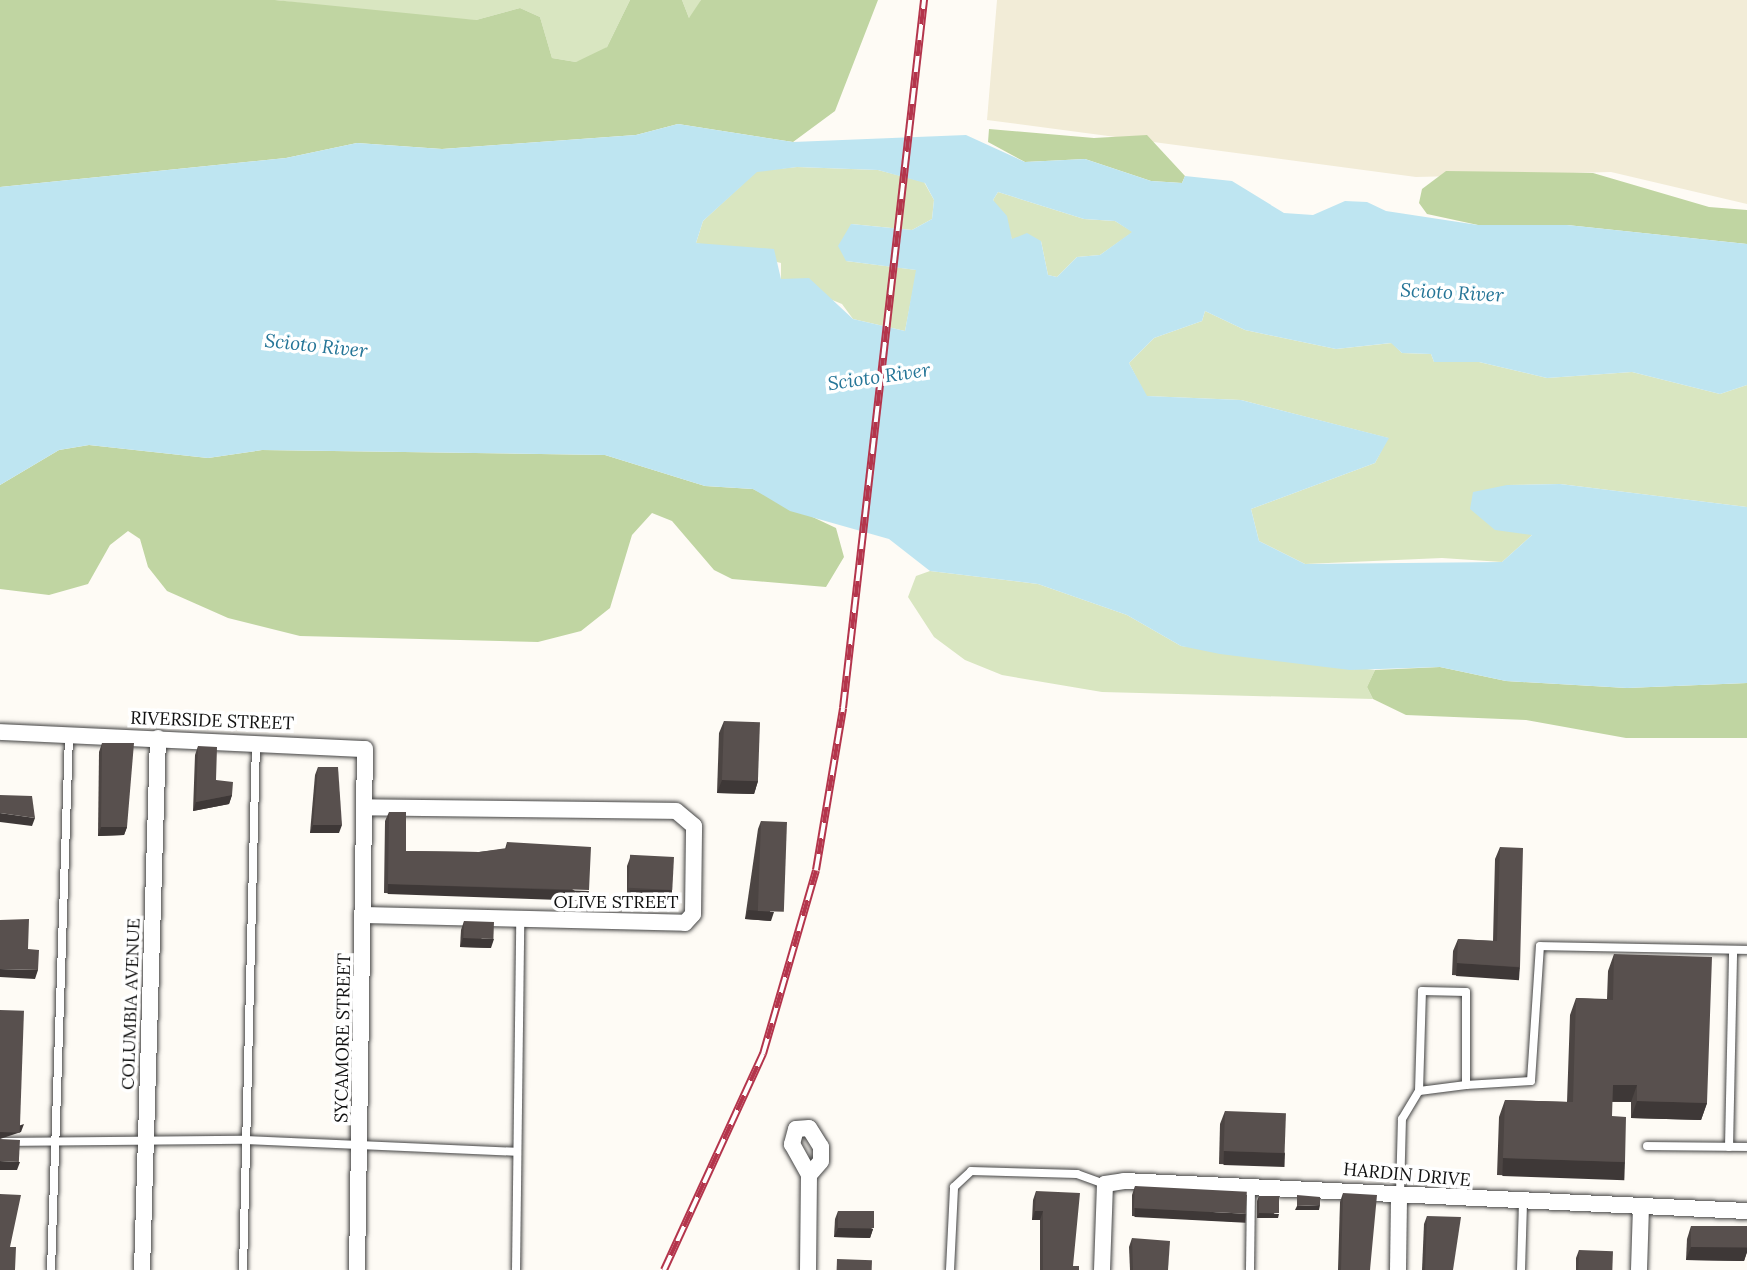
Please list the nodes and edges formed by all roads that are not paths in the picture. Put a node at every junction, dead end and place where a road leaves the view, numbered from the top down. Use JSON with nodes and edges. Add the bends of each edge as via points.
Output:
{"nodes":[{"id":1,"x":0,"y":732,"type":"edge"},
{"id":2,"x":69,"y":735,"type":"junction"},
{"id":3,"x":158,"y":738,"type":"junction"},
{"id":4,"x":256,"y":742,"type":"junction"},
{"id":5,"x":367,"y":807,"type":"junction"},
{"id":6,"x":364,"y":915,"type":"junction"},
{"id":7,"x":520,"y":920,"type":"junction"},
{"id":8,"x":1733,"y":950,"type":"junction"},
{"id":9,"x":1747,"y":950,"type":"edge"},
{"id":10,"x":1466,"y":1085,"type":"junction"},
{"id":11,"x":1419,"y":1091,"type":"junction"},
{"id":12,"x":245,"y":1140,"type":"junction"},
{"id":13,"x":0,"y":1142,"type":"edge"},
{"id":14,"x":361,"y":1143,"type":"junction"},
{"id":15,"x":56,"y":1144,"type":"junction"},
{"id":16,"x":146,"y":1144,"type":"junction"},
{"id":17,"x":1647,"y":1146,"type":"dead end"},
{"id":18,"x":1729,"y":1147,"type":"junction"},
{"id":19,"x":1747,"y":1147,"type":"edge"},
{"id":20,"x":516,"y":1152,"type":"junction"},
{"id":21,"x":809,"y":1175,"type":"dead end"},
{"id":22,"x":1105,"y":1184,"type":"junction"},
{"id":23,"x":1251,"y":1187,"type":"junction"},
{"id":24,"x":1399,"y":1197,"type":"junction"},
{"id":25,"x":1523,"y":1203,"type":"junction"},
{"id":26,"x":1641,"y":1208,"type":"junction"},
{"id":27,"x":1747,"y":1211,"type":"edge"},
{"id":28,"x":51,"y":1270,"type":"edge"},
{"id":29,"x":142,"y":1270,"type":"edge"},
{"id":30,"x":243,"y":1270,"type":"edge"},
{"id":31,"x":357,"y":1270,"type":"edge"},
{"id":32,"x":516,"y":1270,"type":"edge"},
{"id":33,"x":808,"y":1270,"type":"edge"},
{"id":34,"x":950,"y":1270,"type":"edge"},
{"id":35,"x":1102,"y":1270,"type":"edge"},
{"id":36,"x":1250,"y":1270,"type":"edge"},
{"id":37,"x":1398,"y":1270,"type":"edge"},
{"id":38,"x":1521,"y":1270,"type":"edge"},
{"id":39,"x":1639,"y":1270,"type":"edge"}],
"edges":[{"from":1,"to":2,"type":"street","name":"RIVERSIDE STREET"},
{"from":2,"to":3,"type":"street","name":"RIVERSIDE STREET"},
{"from":2,"to":15,"type":"lane"},
{"from":3,"to":4,"type":"street","name":"RIVERSIDE STREET"},
{"from":3,"to":16,"type":"street","name":"COLUMBIA AVENUE"},
{"from":4,"to":5,"type":"street","name":"RIVERSIDE STREET","via":[[358,745],[367,758]]},
{"from":4,"to":12,"type":"lane"},
{"from":5,"to":6,"type":"street","name":"SYCAMORE STREET"},
{"from":5,"to":7,"type":"street","name":"OLIVE STREET","via":[[688,815],[694,826],[691,920]]},
{"from":6,"to":7,"type":"street","name":"OLIVE STREET"},
{"from":6,"to":14,"type":"street","name":"SYCAMORE STREET"},
{"from":7,"to":20,"type":"lane"},
{"from":8,"to":9,"type":"lane"},
{"from":8,"to":10,"type":"lane","via":[[1540,946],[1531,1081]]},
{"from":8,"to":18,"type":"lane"},
{"from":10,"to":11,"type":"lane"},
{"from":10,"to":11,"type":"lane","via":[[1466,992],[1422,991]]},
{"from":11,"to":24,"type":"lane","via":[[1402,1119]]},
{"from":12,"to":14,"type":"lane"},
{"from":12,"to":16,"type":"lane"},
{"from":12,"to":30,"type":"lane"},
{"from":13,"to":15,"type":"lane"},
{"from":14,"to":20,"type":"lane"},
{"from":14,"to":31,"type":"street","name":"SYCAMORE STREET"},
{"from":15,"to":16,"type":"lane"},
{"from":15,"to":28,"type":"lane"},
{"from":16,"to":29,"type":"street","name":"COLUMBIA AVENUE"},
{"from":17,"to":18,"type":"lane"},
{"from":18,"to":19,"type":"lane"},
{"from":20,"to":32,"type":"lane"},
{"from":21,"to":33,"type":"street"},
{"from":22,"to":23,"type":"street","name":"HARDIN DRIVE"},
{"from":22,"to":34,"type":"lane","via":[[1077,1174],[971,1171],[954,1187]]},
{"from":22,"to":35,"type":"street"},
{"from":23,"to":24,"type":"street","name":"HARDIN DRIVE","via":[[1378,1189]]},
{"from":23,"to":36,"type":"lane"},
{"from":24,"to":25,"type":"street","name":"HARDIN DRIVE"},
{"from":24,"to":37,"type":"street"},
{"from":25,"to":26,"type":"street","name":"HARDIN DRIVE"},
{"from":25,"to":38,"type":"lane"},
{"from":26,"to":27,"type":"street","name":"HARDIN DRIVE"},
{"from":26,"to":39,"type":"street"}]}
